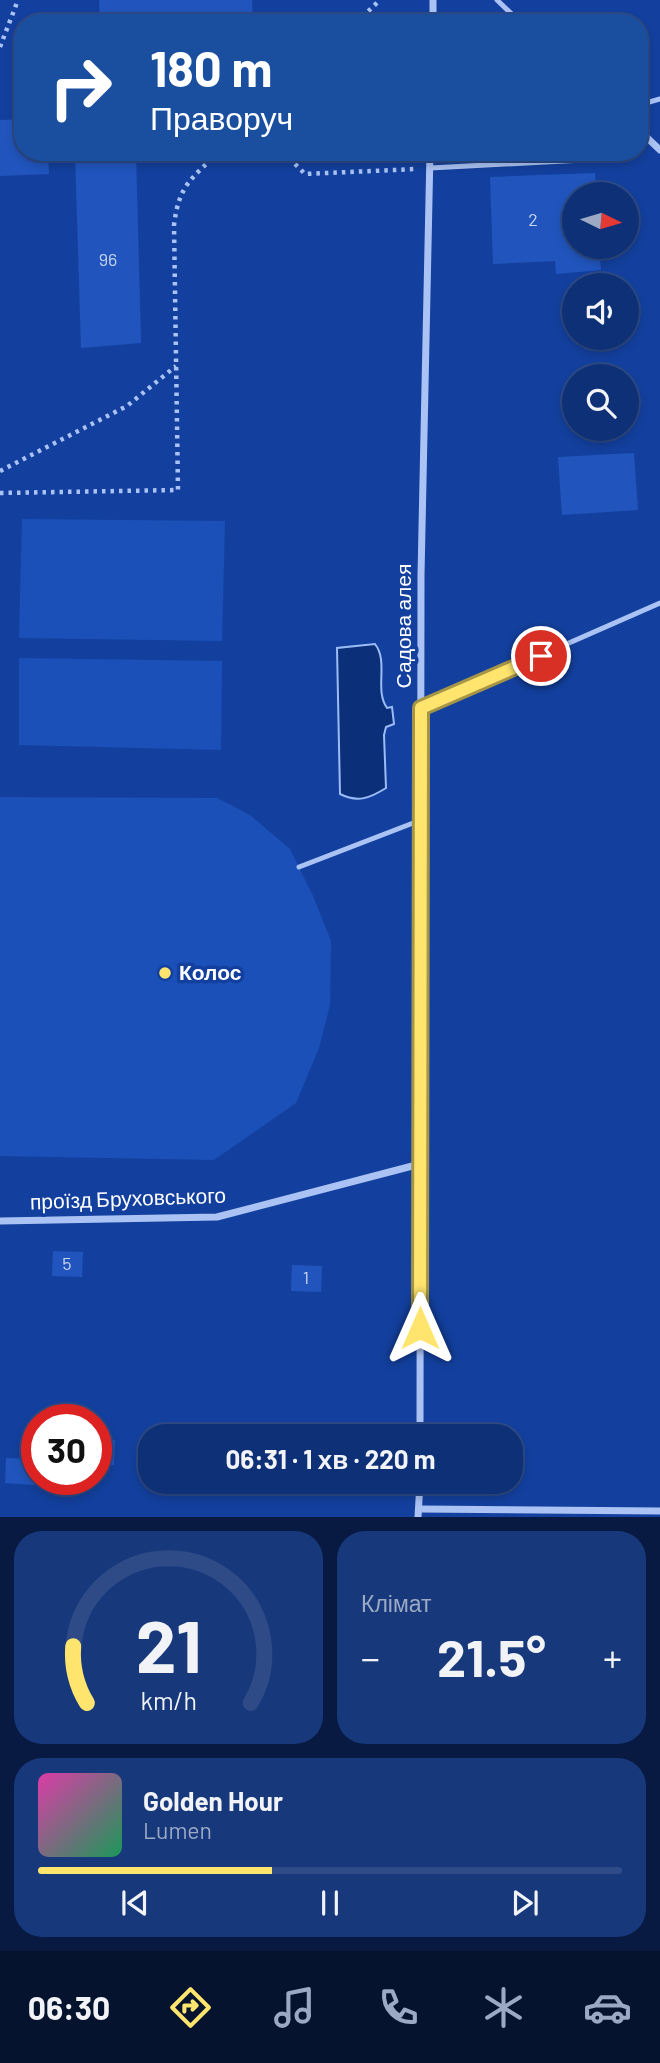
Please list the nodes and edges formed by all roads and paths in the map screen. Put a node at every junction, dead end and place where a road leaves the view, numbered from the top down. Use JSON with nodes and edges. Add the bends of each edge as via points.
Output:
{"nodes":[{"id":1,"x":18,"y":0,"type":"edge"},
{"id":2,"x":380,"y":0,"type":"edge"},
{"id":3,"x":497,"y":0,"type":"edge"},
{"id":4,"x":365,"y":14,"type":"edge"},
{"id":5,"x":512,"y":14,"type":"edge"},
{"id":6,"x":0,"y":47,"type":"edge"},
{"id":7,"x":209,"y":161,"type":"edge"},
{"id":8,"x":292,"y":161,"type":"edge"},
{"id":9,"x":430,"y":161,"type":"edge"},
{"id":10,"x":565,"y":161,"type":"edge"},
{"id":11,"x":430,"y":168,"type":"junction"},
{"id":12,"x":176,"y":365,"type":"junction"},
{"id":13,"x":0,"y":471,"type":"edge"},
{"id":14,"x":0,"y":493,"type":"edge"},
{"id":15,"x":660,"y":603,"type":"edge"},
{"id":16,"x":421,"y":708,"type":"junction"},
{"id":17,"x":421,"y":820,"type":"junction"},
{"id":18,"x":299,"y":867,"type":"dead end"},
{"id":19,"x":420,"y":1164,"type":"junction"},
{"id":20,"x":0,"y":1221,"type":"edge"},
{"id":21,"x":420,"y":1424,"type":"edge"},
{"id":22,"x":420,"y":1494,"type":"edge"},
{"id":23,"x":660,"y":1511,"type":"edge"},
{"id":24,"x":419,"y":1513,"type":"edge"}],
"edges":[{"from":1,"to":6,"type":"path"},
{"from":2,"to":4,"type":"path"},
{"from":3,"to":5,"type":"lane"},
{"from":7,"to":12,"type":"path","via":[[177,198]]},
{"from":8,"to":11,"type":"path","via":[[304,174]]},
{"from":9,"to":11,"type":"street","name":"Садова алея"},
{"from":10,"to":11,"type":"lane"},
{"from":11,"to":16,"type":"street","name":"Садова алея"},
{"from":12,"to":13,"type":"path","via":[[127,406]]},
{"from":12,"to":14,"type":"path","via":[[178,490]]},
{"from":15,"to":16,"type":"lane"},
{"from":16,"to":17,"type":"street","name":"Садова алея"},
{"from":17,"to":18,"type":"lane"},
{"from":17,"to":19,"type":"street","name":"Садова алея"},
{"from":19,"to":20,"type":"street","name":"проїзд Бруховського","via":[[217,1217]]},
{"from":19,"to":21,"type":"street","name":"Садова алея"},
{"from":22,"to":24,"type":"street"},
{"from":23,"to":24,"type":"street"}]}
